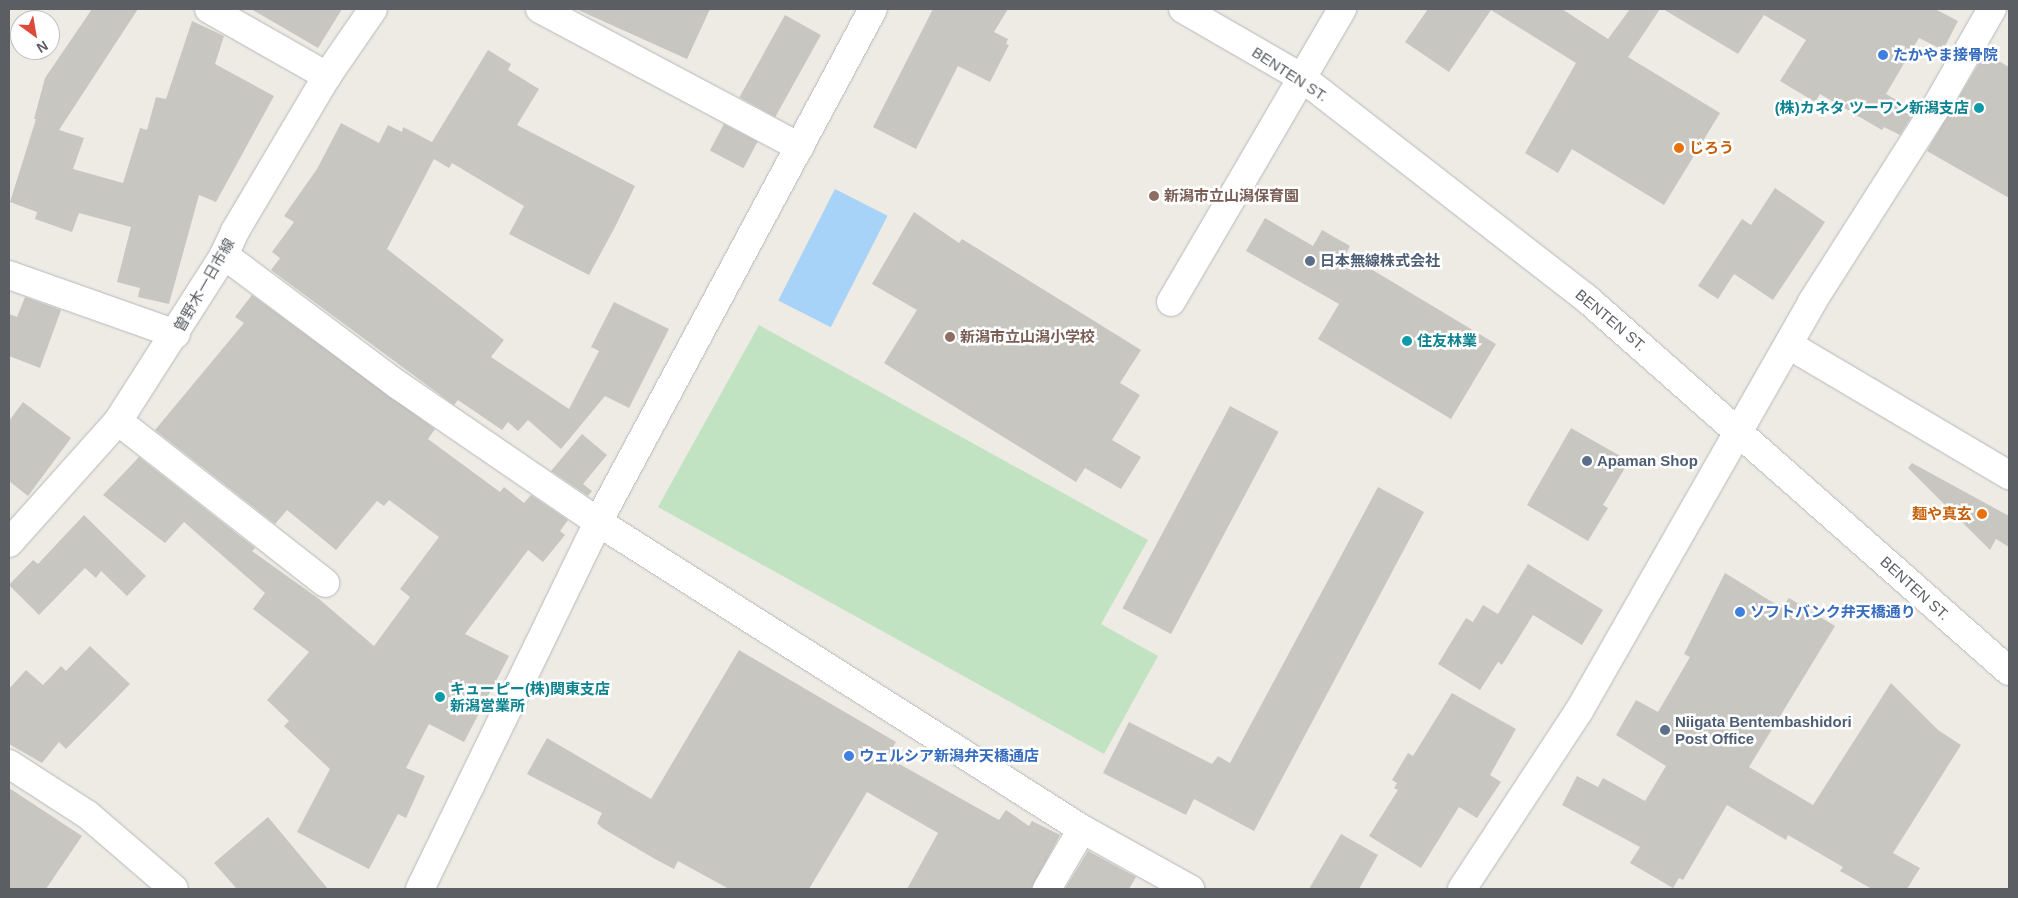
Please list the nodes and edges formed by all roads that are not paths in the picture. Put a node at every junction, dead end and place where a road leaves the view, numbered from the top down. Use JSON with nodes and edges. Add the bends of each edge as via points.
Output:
{"nodes":[{"id":1,"x":209,"y":9,"type":"edge"},
{"id":2,"x":372,"y":9,"type":"edge"},
{"id":3,"x":540,"y":9,"type":"edge"},
{"id":4,"x":873,"y":9,"type":"edge"},
{"id":5,"x":1183,"y":9,"type":"edge"},
{"id":6,"x":1342,"y":9,"type":"edge"},
{"id":7,"x":1997,"y":14,"type":"edge"},
{"id":8,"x":327,"y":76,"type":"junction"},
{"id":9,"x":1301,"y":77,"type":"junction"},
{"id":10,"x":800,"y":147,"type":"junction"},
{"id":11,"x":224,"y":255,"type":"junction"},
{"id":12,"x":9,"y":274,"type":"edge"},
{"id":13,"x":1171,"y":302,"type":"dead end"},
{"id":14,"x":176,"y":334,"type":"junction"},
{"id":15,"x":1789,"y":345,"type":"junction"},
{"id":16,"x":118,"y":421,"type":"junction"},
{"id":17,"x":1738,"y":430,"type":"junction"},
{"id":18,"x":2009,"y":475,"type":"edge"},
{"id":19,"x":598,"y":522,"type":"junction"},
{"id":20,"x":9,"y":543,"type":"edge"},
{"id":21,"x":325,"y":583,"type":"dead end"},
{"id":22,"x":2009,"y":672,"type":"edge"},
{"id":23,"x":9,"y":764,"type":"edge"},
{"id":24,"x":1082,"y":829,"type":"junction"},
{"id":25,"x":425,"y":887,"type":"edge"},
{"id":26,"x":174,"y":889,"type":"edge"},
{"id":27,"x":1047,"y":889,"type":"edge"},
{"id":28,"x":1190,"y":889,"type":"edge"},
{"id":29,"x":1462,"y":889,"type":"edge"}],
"edges":[{"from":1,"to":8,"type":"street"},
{"from":2,"to":8,"type":"street","name":"曽野木一日市線"},
{"from":3,"to":10,"type":"street"},
{"from":4,"to":10,"type":"street"},
{"from":5,"to":9,"type":"street","name":"BENTEN ST."},
{"from":6,"to":9,"type":"street"},
{"from":7,"to":15,"type":"street"},
{"from":8,"to":11,"type":"street","name":"曽野木一日市線"},
{"from":9,"to":13,"type":"street"},
{"from":9,"to":17,"type":"street","name":"BENTEN ST.","via":[[1586,298]]},
{"from":10,"to":19,"type":"street"},
{"from":11,"to":14,"type":"street","name":"曽野木一日市線"},
{"from":11,"to":19,"type":"street","via":[[398,386]]},
{"from":12,"to":14,"type":"street"},
{"from":14,"to":16,"type":"street","name":"曽野木一日市線"},
{"from":15,"to":17,"type":"street"},
{"from":15,"to":18,"type":"street"},
{"from":16,"to":20,"type":"street","name":"曽野木一日市線"},
{"from":16,"to":21,"type":"street"},
{"from":17,"to":22,"type":"street","name":"BENTEN ST."},
{"from":17,"to":29,"type":"street","via":[[1579,711]]},
{"from":19,"to":24,"type":"street"},
{"from":19,"to":25,"type":"street"},
{"from":23,"to":26,"type":"street","via":[[88,815]]},
{"from":24,"to":27,"type":"street"},
{"from":24,"to":28,"type":"street"}]}
